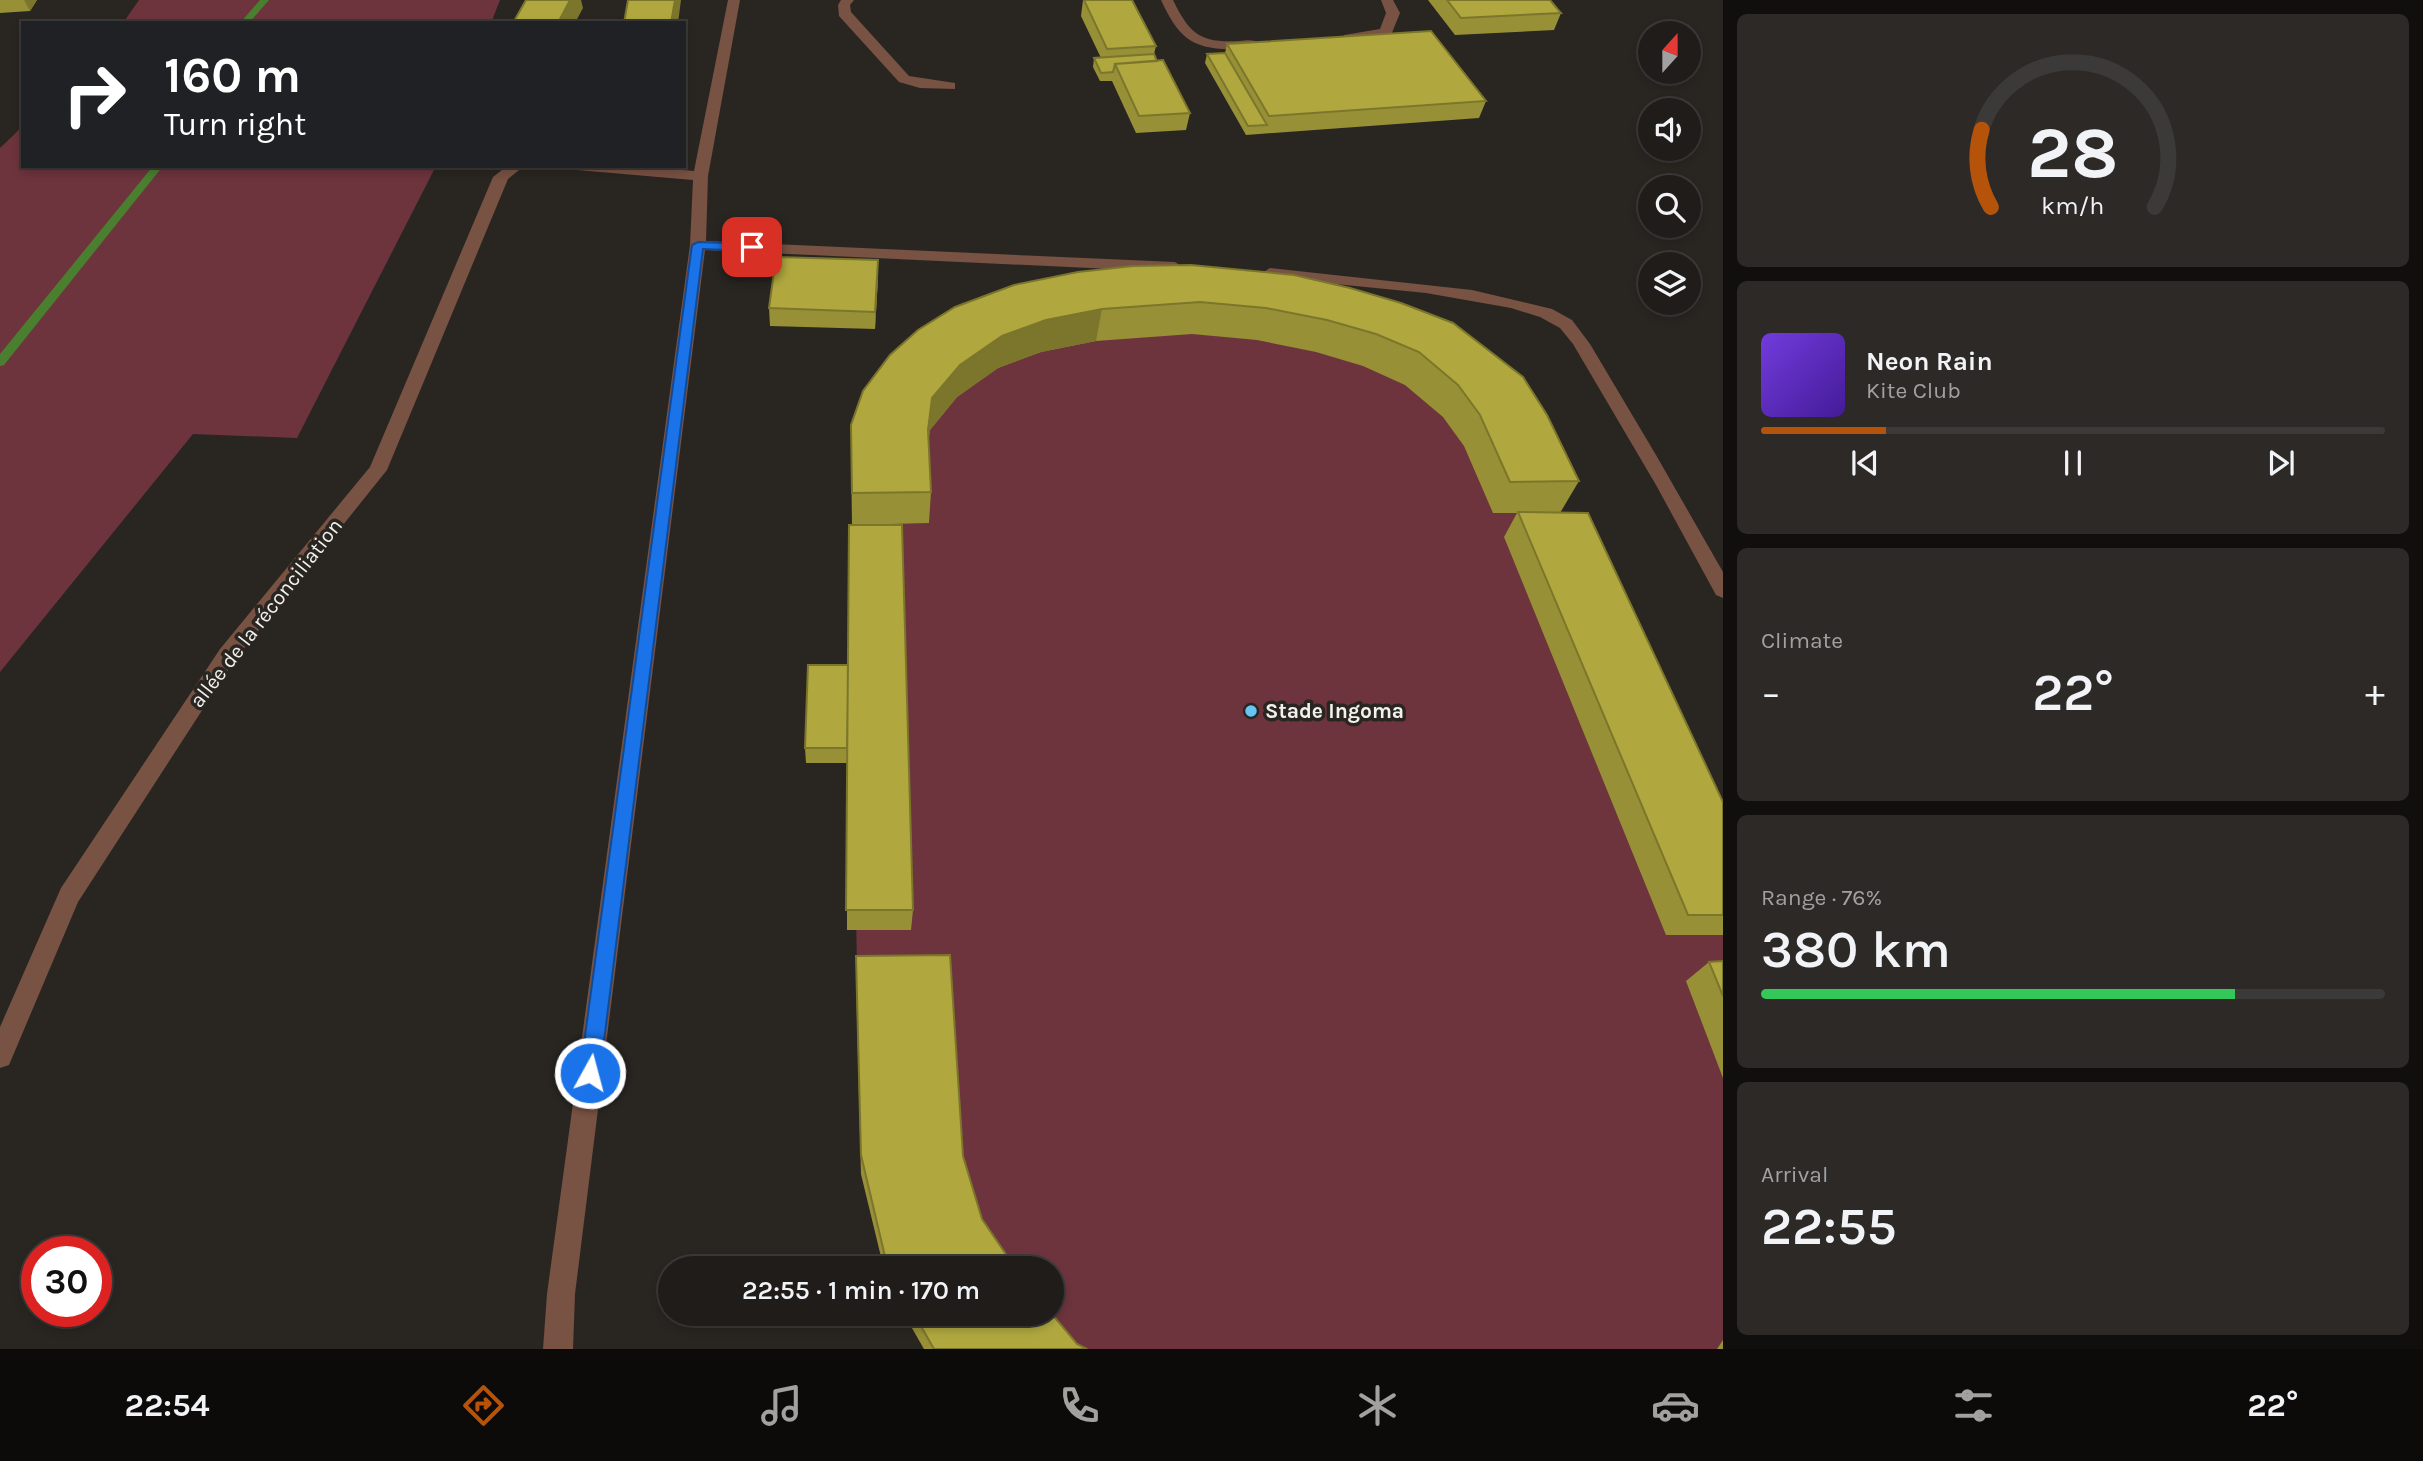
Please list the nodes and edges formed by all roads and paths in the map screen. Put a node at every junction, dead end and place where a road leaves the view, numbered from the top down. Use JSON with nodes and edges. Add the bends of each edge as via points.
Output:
{"nodes":[{"id":1,"x":734,"y":0,"type":"edge"},
{"id":2,"x":848,"y":0,"type":"edge"},
{"id":3,"x":1167,"y":0,"type":"edge"},
{"id":4,"x":1387,"y":0,"type":"edge"},
{"id":5,"x":1331,"y":40,"type":"edge"},
{"id":6,"x":1267,"y":43,"type":"edge"},
{"id":7,"x":950,"y":86,"type":"dead end"},
{"id":8,"x":514,"y":168,"type":"edge"},
{"id":9,"x":602,"y":168,"type":"edge"},
{"id":10,"x":701,"y":176,"type":"junction"},
{"id":11,"x":698,"y":245,"type":"junction"},
{"id":12,"x":1188,"y":268,"type":"edge"},
{"id":13,"x":1254,"y":272,"type":"edge"},
{"id":14,"x":1723,"y":590,"type":"edge"},
{"id":15,"x":0,"y":1056,"type":"edge"},
{"id":16,"x":558,"y":1349,"type":"edge"}],
"edges":[{"from":1,"to":10,"type":"street"},
{"from":2,"to":7,"type":"street","via":[[844,13],[904,79]]},
{"from":3,"to":6,"type":"street","via":[[1177,23],[1191,39],[1212,45]]},
{"from":4,"to":5,"type":"street","via":[[1393,13],[1386,32]]},
{"from":8,"to":15,"type":"street","name":"allée de la réconciliation","via":[[501,177],[378,470],[227,655],[69,896]]},
{"from":9,"to":10,"type":"street"},
{"from":10,"to":11,"type":"street"},
{"from":11,"to":12,"type":"street"},
{"from":11,"to":16,"type":"street","via":[[561,1294]]},
{"from":13,"to":14,"type":"street","via":[[1515,303],[1544,310],[1566,324],[1649,455]]}]}
